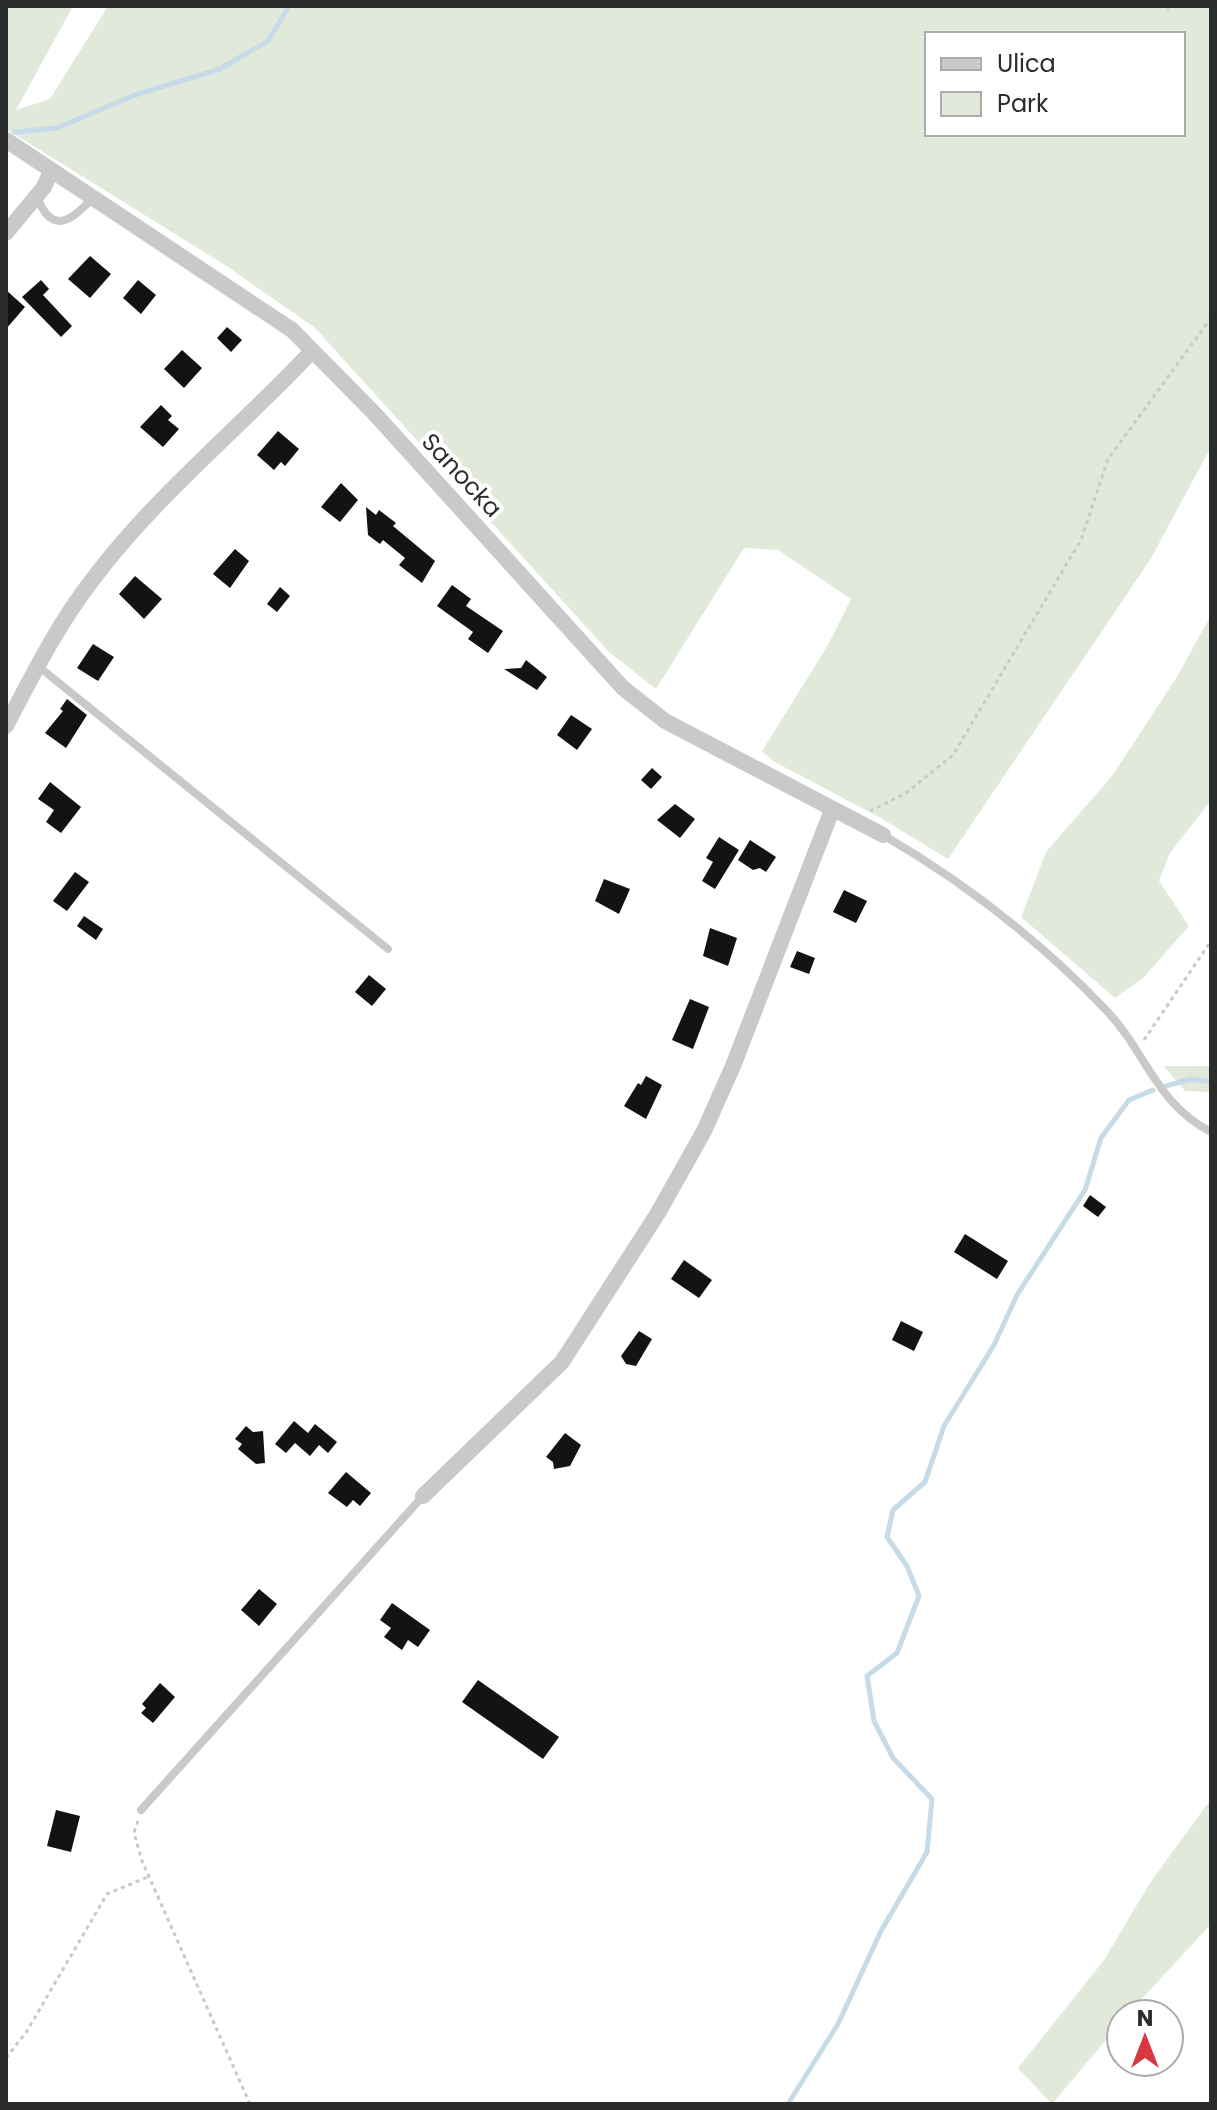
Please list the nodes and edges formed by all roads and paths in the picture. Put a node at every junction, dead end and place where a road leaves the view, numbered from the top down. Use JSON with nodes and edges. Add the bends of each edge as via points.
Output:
{"nodes":[{"id":1,"x":6,"y":140,"type":"edge"},
{"id":2,"x":51,"y":171,"type":"junction"},
{"id":3,"x":37,"y":196,"type":"junction"},
{"id":4,"x":93,"y":198,"type":"junction"},
{"id":5,"x":6,"y":233,"type":"edge"},
{"id":6,"x":1211,"y":318,"type":"edge"},
{"id":7,"x":312,"y":351,"type":"junction"},
{"id":8,"x":38,"y":666,"type":"junction"},
{"id":9,"x":6,"y":726,"type":"edge"},
{"id":10,"x":832,"y":810,"type":"junction"},
{"id":11,"x":852,"y":820,"type":"junction"},
{"id":12,"x":883,"y":835,"type":"joint"},
{"id":13,"x":1211,"y":941,"type":"edge"},
{"id":14,"x":388,"y":949,"type":"dead end"},
{"id":15,"x":1138,"y":1049,"type":"junction"},
{"id":16,"x":1211,"y":1132,"type":"edge"},
{"id":17,"x":423,"y":1496,"type":"joint"},
{"id":18,"x":141,"y":1810,"type":"joint"},
{"id":19,"x":150,"y":1876,"type":"junction"},
{"id":20,"x":6,"y":2058,"type":"edge"},
{"id":21,"x":250,"y":2104,"type":"edge"}],
"edges":[{"from":1,"to":2,"type":"street","name":"Sanocka"},
{"from":2,"to":3,"type":"street"},
{"from":2,"to":4,"type":"street","name":"Sanocka"},
{"from":3,"to":4,"type":"lane","via":[[49,215],[62,221],[76,218]]},
{"from":3,"to":5,"type":"street"},
{"from":4,"to":7,"type":"street","name":"Sanocka","via":[[280,322]]},
{"from":6,"to":11,"type":"path","via":[[1108,459],[1081,540],[953,755],[906,793]]},
{"from":7,"to":8,"type":"street","via":[[126,538],[92,580]]},
{"from":7,"to":10,"type":"street","name":"Sanocka","via":[[623,688],[665,721]]},
{"from":8,"to":9,"type":"street"},
{"from":8,"to":14,"type":"lane"},
{"from":10,"to":11,"type":"street","name":"Sanocka"},
{"from":10,"to":17,"type":"street","via":[[733,1066],[658,1213],[562,1362]]},
{"from":11,"to":12,"type":"street","name":"Sanocka"},
{"from":12,"to":15,"type":"lane","via":[[941,870],[1041,948],[1108,1011]]},
{"from":13,"to":15,"type":"path"},
{"from":15,"to":16,"type":"lane","via":[[1175,1108]]},
{"from":17,"to":18,"type":"lane"},
{"from":18,"to":19,"type":"path","via":[[134,1833]]},
{"from":19,"to":20,"type":"path","via":[[107,1894]]},
{"from":19,"to":21,"type":"path"}]}
